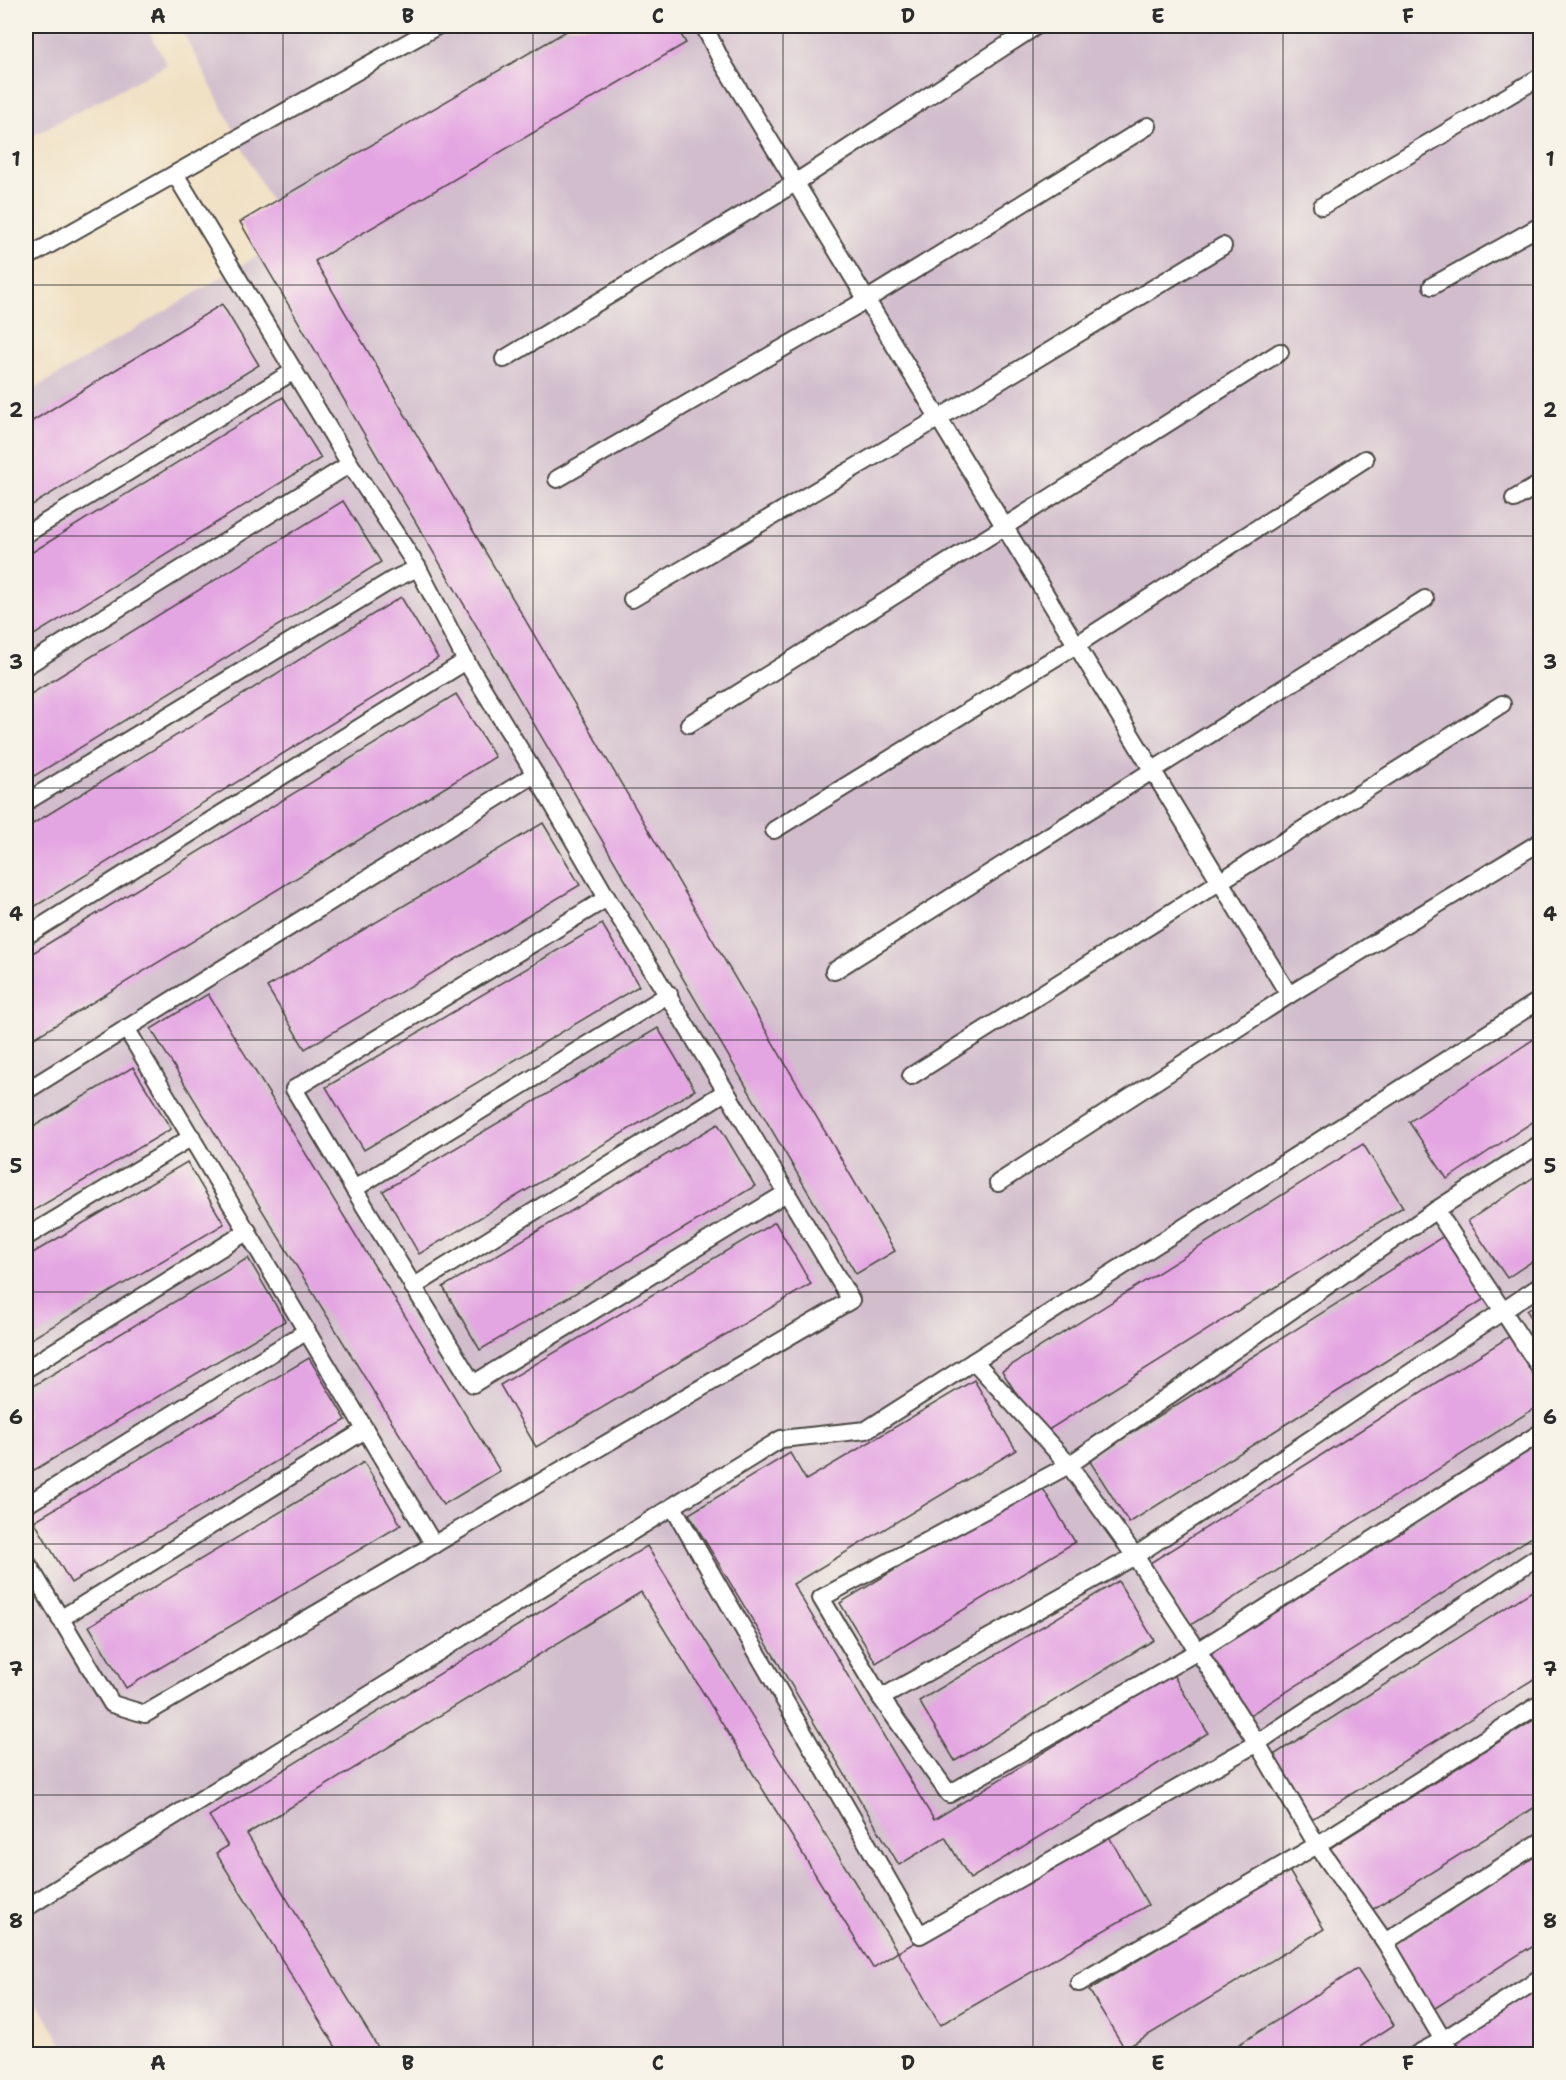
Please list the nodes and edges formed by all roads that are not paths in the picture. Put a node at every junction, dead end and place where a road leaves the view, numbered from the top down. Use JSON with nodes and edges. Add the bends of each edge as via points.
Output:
{"nodes":[{"id":1,"x":437,"y":26,"type":"edge"},
{"id":2,"x":704,"y":26,"type":"edge"},
{"id":3,"x":1036,"y":26,"type":"edge"},
{"id":4,"x":1540,"y":78,"type":"edge"},
{"id":5,"x":1148,"y":126,"type":"dead end"},
{"id":6,"x":176,"y":174,"type":"junction"},
{"id":7,"x":795,"y":183,"type":"junction"},
{"id":8,"x":1323,"y":206,"type":"dead end"},
{"id":9,"x":1540,"y":226,"type":"edge"},
{"id":10,"x":1223,"y":246,"type":"dead end"},
{"id":11,"x":26,"y":258,"type":"edge"},
{"id":12,"x":1432,"y":286,"type":"dead end"},
{"id":13,"x":866,"y":300,"type":"junction"},
{"id":14,"x":1280,"y":352,"type":"dead end"},
{"id":15,"x":504,"y":358,"type":"dead end"},
{"id":16,"x":294,"y":371,"type":"junction"},
{"id":17,"x":939,"y":418,"type":"junction"},
{"id":18,"x":1365,"y":459,"type":"dead end"},
{"id":19,"x":350,"y":464,"type":"junction"},
{"id":20,"x":557,"y":479,"type":"dead end"},
{"id":21,"x":1540,"y":484,"type":"edge"},
{"id":22,"x":1514,"y":499,"type":"dead end"},
{"id":23,"x":1004,"y":527,"type":"junction"},
{"id":24,"x":26,"y":534,"type":"edge"},
{"id":25,"x":418,"y":568,"type":"junction"},
{"id":26,"x":632,"y":599,"type":"dead end"},
{"id":27,"x":1425,"y":599,"type":"dead end"},
{"id":28,"x":1076,"y":645,"type":"junction"},
{"id":29,"x":466,"y":661,"type":"junction"},
{"id":30,"x":26,"y":666,"type":"edge"},
{"id":31,"x":1502,"y":704,"type":"dead end"},
{"id":32,"x":689,"y":724,"type":"dead end"},
{"id":33,"x":1153,"y":771,"type":"junction"},
{"id":34,"x":535,"y":774,"type":"junction"},
{"id":35,"x":26,"y":802,"type":"edge"},
{"id":36,"x":774,"y":830,"type":"dead end"},
{"id":37,"x":1540,"y":842,"type":"edge"},
{"id":38,"x":1220,"y":881,"type":"junction"},
{"id":39,"x":608,"y":898,"type":"junction"},
{"id":40,"x":26,"y":936,"type":"edge"},
{"id":41,"x":834,"y":971,"type":"dead end"},
{"id":42,"x":669,"y":994,"type":"junction"},
{"id":43,"x":1289,"y":995,"type":"junction"},
{"id":44,"x":1540,"y":1000,"type":"edge"},
{"id":45,"x":126,"y":1028,"type":"junction"},
{"id":46,"x":911,"y":1076,"type":"dead end"},
{"id":47,"x":26,"y":1091,"type":"edge"},
{"id":48,"x":725,"y":1092,"type":"junction"},
{"id":49,"x":192,"y":1137,"type":"junction"},
{"id":50,"x":1540,"y":1144,"type":"edge"},
{"id":51,"x":998,"y":1183,"type":"dead end"},
{"id":52,"x":354,"y":1190,"type":"junction"},
{"id":53,"x":786,"y":1193,"type":"junction"},
{"id":54,"x":1436,"y":1210,"type":"junction"},
{"id":55,"x":248,"y":1231,"type":"junction"},
{"id":56,"x":26,"y":1237,"type":"edge"},
{"id":57,"x":1540,"y":1286,"type":"edge"},
{"id":58,"x":413,"y":1287,"type":"junction"},
{"id":59,"x":1503,"y":1311,"type":"junction"},
{"id":60,"x":307,"y":1331,"type":"junction"},
{"id":61,"x":974,"y":1361,"type":"junction"},
{"id":62,"x":1540,"y":1368,"type":"edge"},
{"id":63,"x":26,"y":1369,"type":"edge"},
{"id":64,"x":365,"y":1430,"type":"junction"},
{"id":65,"x":1540,"y":1433,"type":"edge"},
{"id":66,"x":1069,"y":1465,"type":"junction"},
{"id":67,"x":26,"y":1505,"type":"edge"},
{"id":68,"x":673,"y":1507,"type":"junction"},
{"id":69,"x":434,"y":1545,"type":"junction"},
{"id":70,"x":1540,"y":1555,"type":"edge"},
{"id":71,"x":1135,"y":1556,"type":"junction"},
{"id":72,"x":26,"y":1561,"type":"edge"},
{"id":73,"x":60,"y":1619,"type":"junction"},
{"id":74,"x":1198,"y":1651,"type":"junction"},
{"id":75,"x":881,"y":1698,"type":"junction"},
{"id":76,"x":1540,"y":1704,"type":"edge"},
{"id":77,"x":1257,"y":1743,"type":"junction"},
{"id":78,"x":1540,"y":1842,"type":"edge"},
{"id":79,"x":1317,"y":1845,"type":"junction"},
{"id":80,"x":26,"y":1908,"type":"edge"},
{"id":81,"x":1385,"y":1942,"type":"junction"},
{"id":82,"x":1540,"y":1978,"type":"edge"},
{"id":83,"x":1079,"y":1983,"type":"dead end"},
{"id":84,"x":1447,"y":2047,"type":"edge"},
{"id":85,"x":1418,"y":2055,"type":"edge"}],
"edges":[{"from":1,"to":6,"type":"lane"},
{"from":2,"to":7,"type":"lane"},
{"from":3,"to":7,"type":"lane"},
{"from":4,"to":8,"type":"lane"},
{"from":5,"to":13,"type":"lane"},
{"from":6,"to":11,"type":"lane"},
{"from":6,"to":16,"type":"lane"},
{"from":7,"to":13,"type":"lane"},
{"from":7,"to":15,"type":"lane"},
{"from":9,"to":12,"type":"lane"},
{"from":10,"to":17,"type":"lane"},
{"from":13,"to":17,"type":"lane"},
{"from":13,"to":20,"type":"lane"},
{"from":14,"to":23,"type":"lane"},
{"from":16,"to":19,"type":"lane"},
{"from":16,"to":24,"type":"lane"},
{"from":17,"to":23,"type":"lane"},
{"from":17,"to":26,"type":"lane"},
{"from":18,"to":28,"type":"lane"},
{"from":19,"to":25,"type":"lane"},
{"from":19,"to":30,"type":"lane"},
{"from":21,"to":22,"type":"lane"},
{"from":23,"to":28,"type":"lane"},
{"from":23,"to":32,"type":"lane"},
{"from":25,"to":29,"type":"lane"},
{"from":25,"to":35,"type":"lane","via":[[392,580]]},
{"from":27,"to":33,"type":"lane"},
{"from":28,"to":33,"type":"lane"},
{"from":28,"to":36,"type":"lane"},
{"from":29,"to":34,"type":"lane"},
{"from":29,"to":40,"type":"lane"},
{"from":31,"to":38,"type":"lane"},
{"from":33,"to":38,"type":"lane"},
{"from":33,"to":41,"type":"lane"},
{"from":34,"to":39,"type":"lane"},
{"from":34,"to":45,"type":"lane"},
{"from":37,"to":43,"type":"lane"},
{"from":38,"to":43,"type":"lane"},
{"from":38,"to":46,"type":"lane"},
{"from":39,"to":42,"type":"lane"},
{"from":39,"to":52,"type":"lane","via":[[294,1089]]},
{"from":42,"to":48,"type":"lane"},
{"from":42,"to":52,"type":"lane"},
{"from":43,"to":51,"type":"lane"},
{"from":44,"to":61,"type":"lane"},
{"from":45,"to":47,"type":"lane"},
{"from":45,"to":49,"type":"lane"},
{"from":48,"to":53,"type":"lane"},
{"from":48,"to":58,"type":"lane"},
{"from":49,"to":55,"type":"lane"},
{"from":49,"to":56,"type":"lane"},
{"from":50,"to":54,"type":"lane"},
{"from":52,"to":58,"type":"lane"},
{"from":53,"to":58,"type":"lane","via":[[473,1384]]},
{"from":53,"to":69,"type":"lane","via":[[851,1300]]},
{"from":54,"to":59,"type":"lane"},
{"from":54,"to":66,"type":"lane"},
{"from":55,"to":60,"type":"lane"},
{"from":55,"to":63,"type":"lane"},
{"from":57,"to":59,"type":"lane"},
{"from":59,"to":62,"type":"lane"},
{"from":59,"to":71,"type":"lane"},
{"from":60,"to":64,"type":"lane"},
{"from":60,"to":67,"type":"lane"},
{"from":61,"to":66,"type":"lane"},
{"from":61,"to":68,"type":"lane","via":[[866,1430],[782,1439]]},
{"from":64,"to":69,"type":"lane"},
{"from":64,"to":73,"type":"lane"},
{"from":65,"to":74,"type":"lane"},
{"from":66,"to":71,"type":"lane"},
{"from":66,"to":75,"type":"lane","via":[[821,1598]]},
{"from":68,"to":77,"type":"lane","via":[[920,1935]]},
{"from":68,"to":80,"type":"lane"},
{"from":69,"to":73,"type":"lane","via":[[145,1714],[111,1704]]},
{"from":70,"to":77,"type":"lane"},
{"from":71,"to":74,"type":"lane"},
{"from":71,"to":75,"type":"lane"},
{"from":72,"to":73,"type":"lane"},
{"from":74,"to":75,"type":"lane","via":[[949,1794]]},
{"from":74,"to":77,"type":"lane"},
{"from":76,"to":79,"type":"lane"},
{"from":77,"to":79,"type":"lane"},
{"from":78,"to":81,"type":"lane"},
{"from":79,"to":81,"type":"lane"},
{"from":79,"to":83,"type":"lane"},
{"from":81,"to":84,"type":"lane"},
{"from":82,"to":84,"type":"lane"},
{"from":84,"to":85,"type":"lane"}]}
